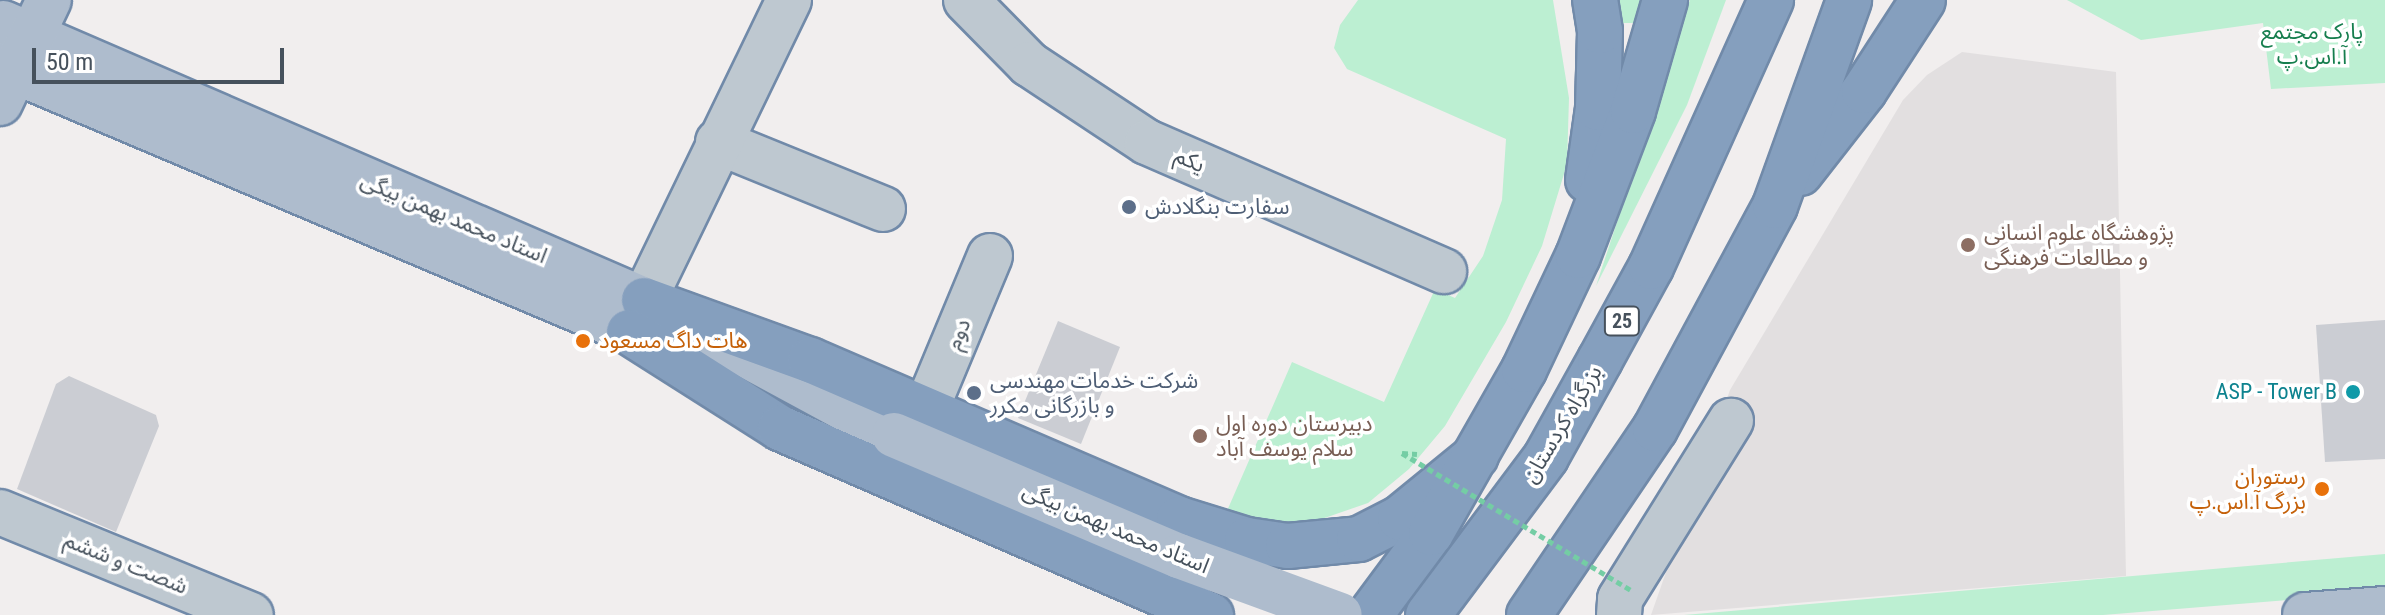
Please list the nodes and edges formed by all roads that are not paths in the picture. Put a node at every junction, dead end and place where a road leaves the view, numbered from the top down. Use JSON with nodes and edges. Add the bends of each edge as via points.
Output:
{"nodes":[{"id":1,"x":789,"y":0,"type":"edge"},
{"id":2,"x":966,"y":0,"type":"edge"},
{"id":3,"x":1595,"y":0,"type":"edge"},
{"id":4,"x":1665,"y":0,"type":"edge"},
{"id":5,"x":1771,"y":0,"type":"edge"},
{"id":6,"x":1849,"y":0,"type":"edge"},
{"id":7,"x":1923,"y":0,"type":"edge"},
{"id":8,"x":14,"y":41,"type":"edge"},
{"id":9,"x":718,"y":142,"type":"junction"},
{"id":10,"x":1775,"y":206,"type":"junction"},
{"id":11,"x":883,"y":209,"type":"dead end"},
{"id":12,"x":990,"y":256,"type":"dead end"},
{"id":13,"x":1578,"y":256,"type":"junction"},
{"id":14,"x":1444,"y":271,"type":"dead end"},
{"id":15,"x":636,"y":316,"type":"junction"},
{"id":16,"x":1731,"y":421,"type":"dead end"},
{"id":17,"x":910,"y":424,"type":"junction"},
{"id":18,"x":1476,"y":456,"type":"junction"},
{"id":19,"x":0,"y":512,"type":"edge"},
{"id":20,"x":1247,"y":540,"type":"junction"},
{"id":21,"x":1625,"y":603,"type":"edge"},
{"id":22,"x":2385,"y":609,"type":"edge"},
{"id":23,"x":1210,"y":614,"type":"edge"},
{"id":24,"x":251,"y":615,"type":"edge"},
{"id":25,"x":1340,"y":615,"type":"edge"},
{"id":26,"x":1370,"y":615,"type":"edge"},
{"id":27,"x":1428,"y":615,"type":"edge"},
{"id":28,"x":1529,"y":615,"type":"edge"},
{"id":29,"x":2305,"y":615,"type":"edge"}],
"edges":[{"from":1,"to":9,"type":"street"},
{"from":2,"to":14,"type":"street","name":"یکم","via":[[1029,64],[1147,142]]},
{"from":3,"to":13,"type":"highway","via":[[1600,31],[1598,108]]},
{"from":4,"to":13,"type":"highway","via":[[1633,111]]},
{"from":5,"to":27,"type":"highway","name":"بزرگراه کردستان","number":"25","via":[[1651,267],[1546,457]]},
{"from":6,"to":10,"type":"highway"},
{"from":7,"to":10,"type":"highway","via":[[1864,91]]},
{"from":8,"to":15,"type":"main road","name":"استاد محمد بهمن بیگی"},
{"from":9,"to":11,"type":"street"},
{"from":9,"to":15,"type":"street"},
{"from":10,"to":28,"type":"highway","via":[[1655,429]]},
{"from":12,"to":17,"type":"street","name":"دوم"},
{"from":13,"to":18,"type":"highway"},
{"from":15,"to":17,"type":"main road","name":"استاد محمد بهمن بیگی"},
{"from":15,"to":23,"type":"highway","via":[[780,428]]},
{"from":16,"to":21,"type":"street","via":[[1620,599]]},
{"from":17,"to":20,"type":"highway"},
{"from":17,"to":25,"type":"main road","name":"استاد محمد بهمن بیگی","bridge":true,"via":[[1179,556]]},
{"from":18,"to":20,"type":"highway","via":[[1400,518],[1359,539],[1288,546]]},
{"from":18,"to":26,"type":"highway","via":[[1431,533]]},
{"from":19,"to":24,"type":"street","name":"شصت و ششم"},
{"from":20,"to":23,"type":"highway","via":[[1258,575],[1251,591],[1237,605]]},
{"from":22,"to":29,"type":"main road"}]}
